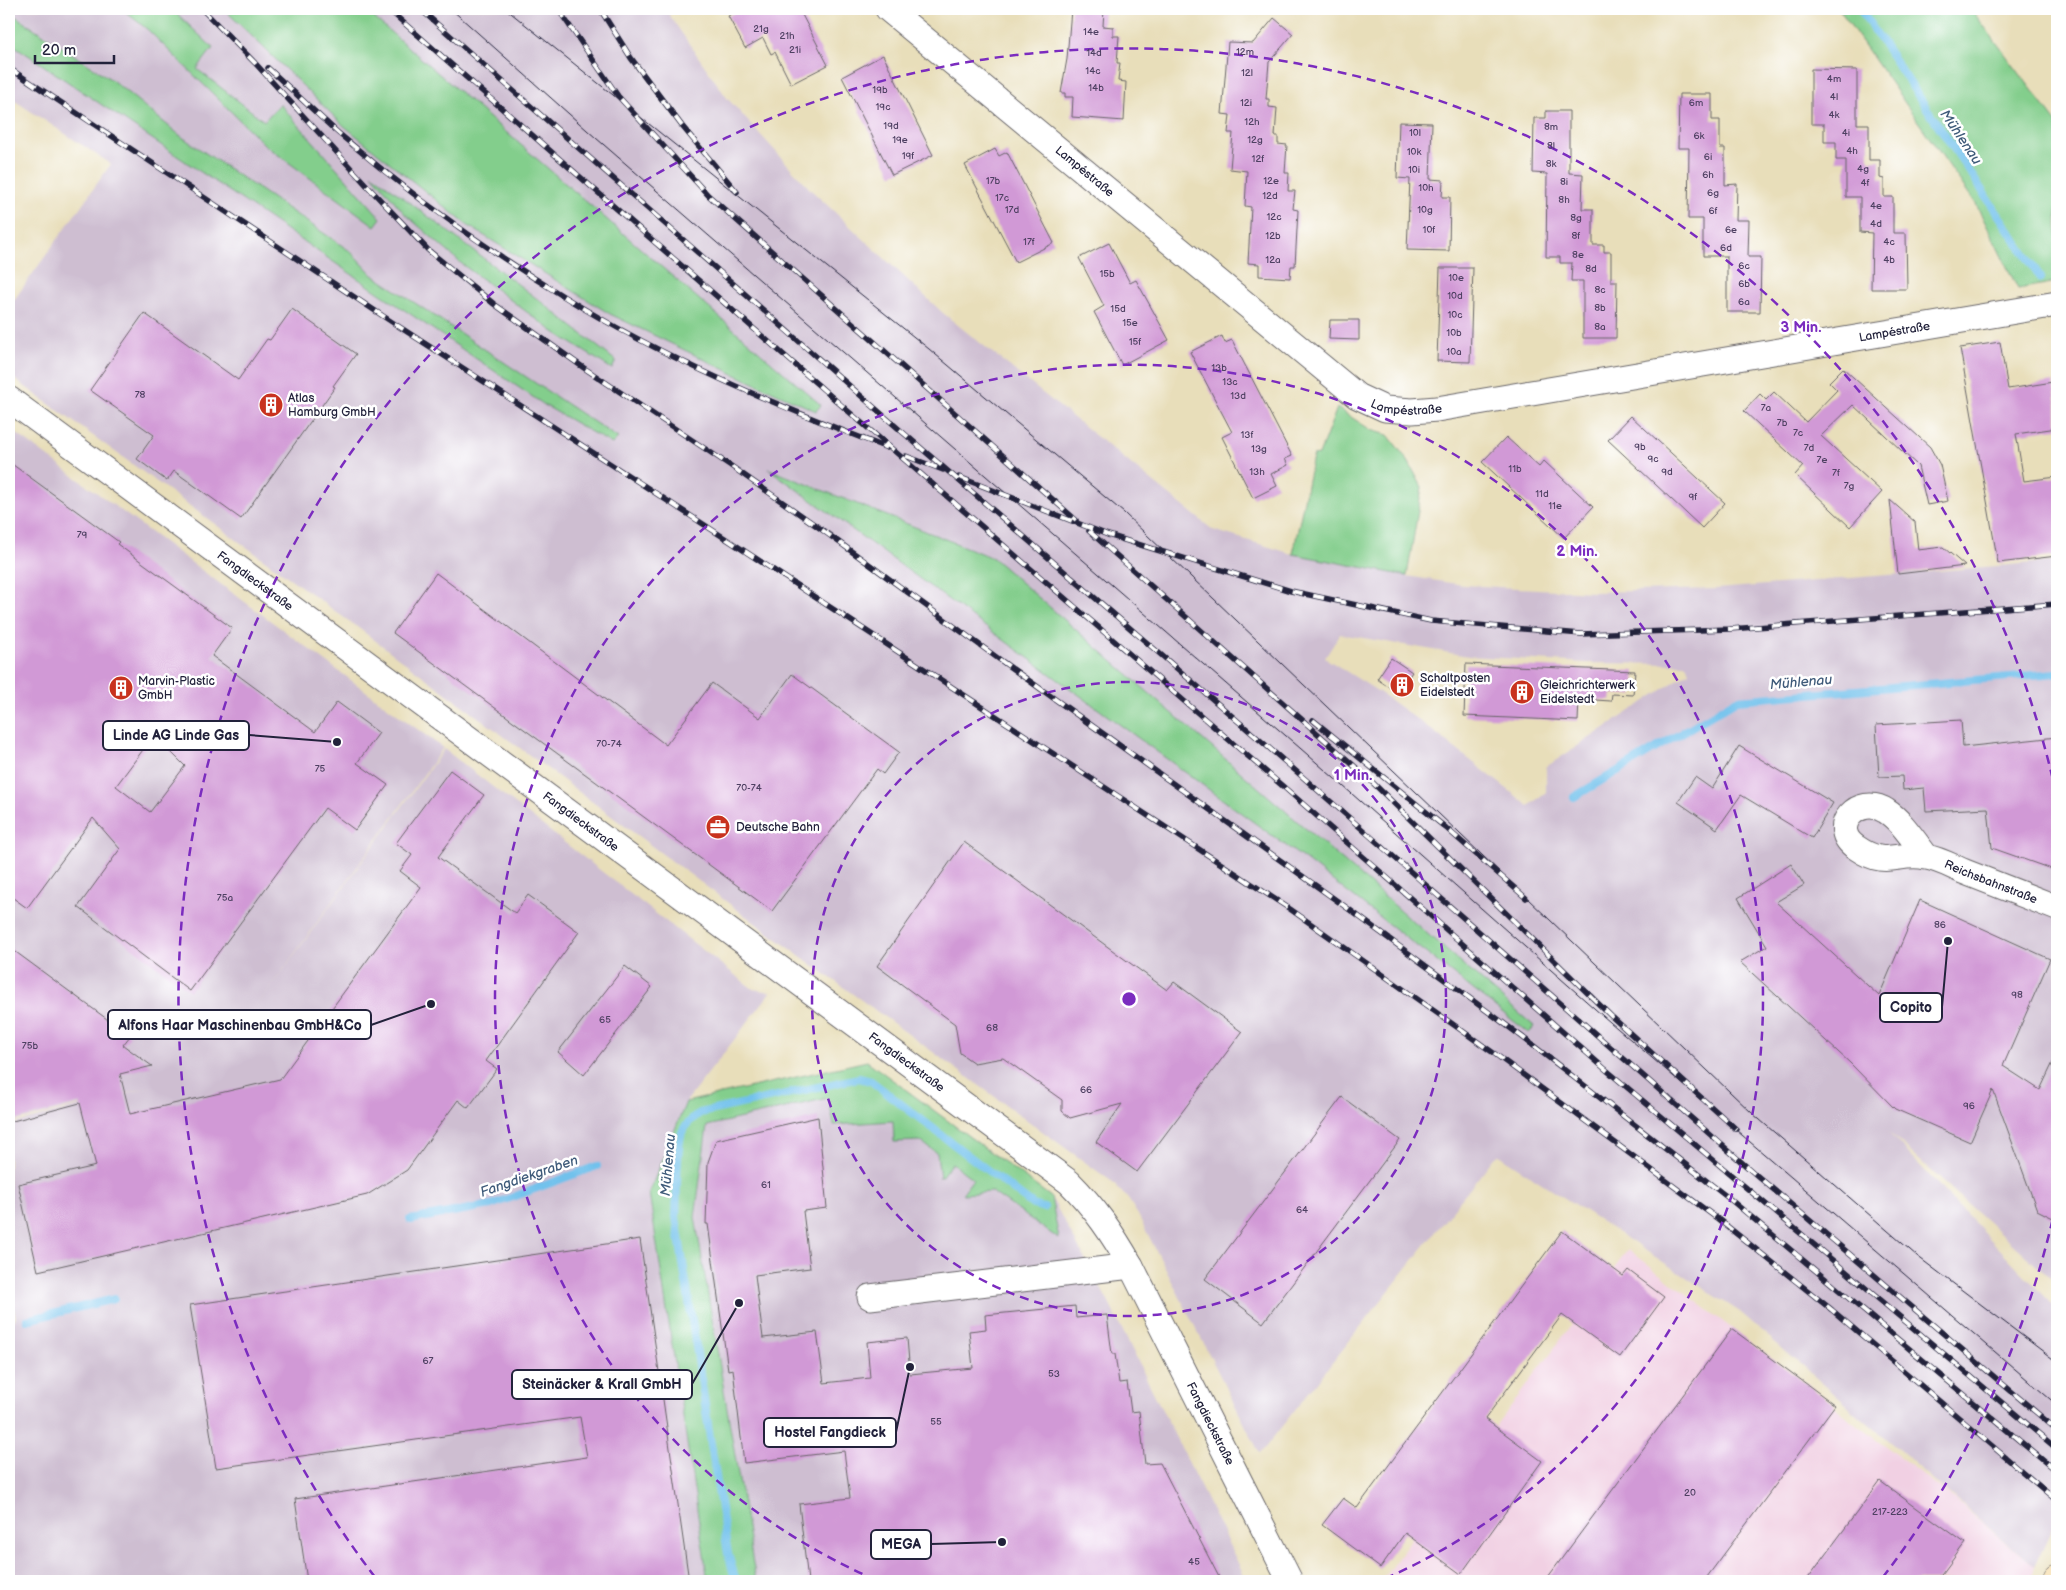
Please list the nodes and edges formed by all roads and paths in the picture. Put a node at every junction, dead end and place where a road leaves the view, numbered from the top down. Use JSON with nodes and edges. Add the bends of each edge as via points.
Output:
{"nodes":[{"id":1,"x":888,"y":9,"type":"edge"},
{"id":2,"x":2057,"y":304,"type":"edge"},
{"id":3,"x":9,"y":398,"type":"edge"},
{"id":4,"x":1926,"y":856,"type":"dead end"},
{"id":5,"x":2057,"y":908,"type":"edge"},
{"id":6,"x":1131,"y":1266,"type":"junction"},
{"id":7,"x":870,"y":1297,"type":"dead end"},
{"id":8,"x":1290,"y":1581,"type":"edge"}],
"edges":[{"from":1,"to":2,"type":"street","name":"Lampéstraße","via":[[1357,396],[1385,409],[1436,409]]},
{"from":3,"to":6,"type":"street","name":"Fangdieckstraße","via":[[1069,1182],[1092,1206]]},
{"from":4,"to":5,"type":"street","name":"Reichsbahnstraße"},
{"from":6,"to":7,"type":"street"},
{"from":6,"to":8,"type":"street","name":"Fangdieckstraße"}]}
